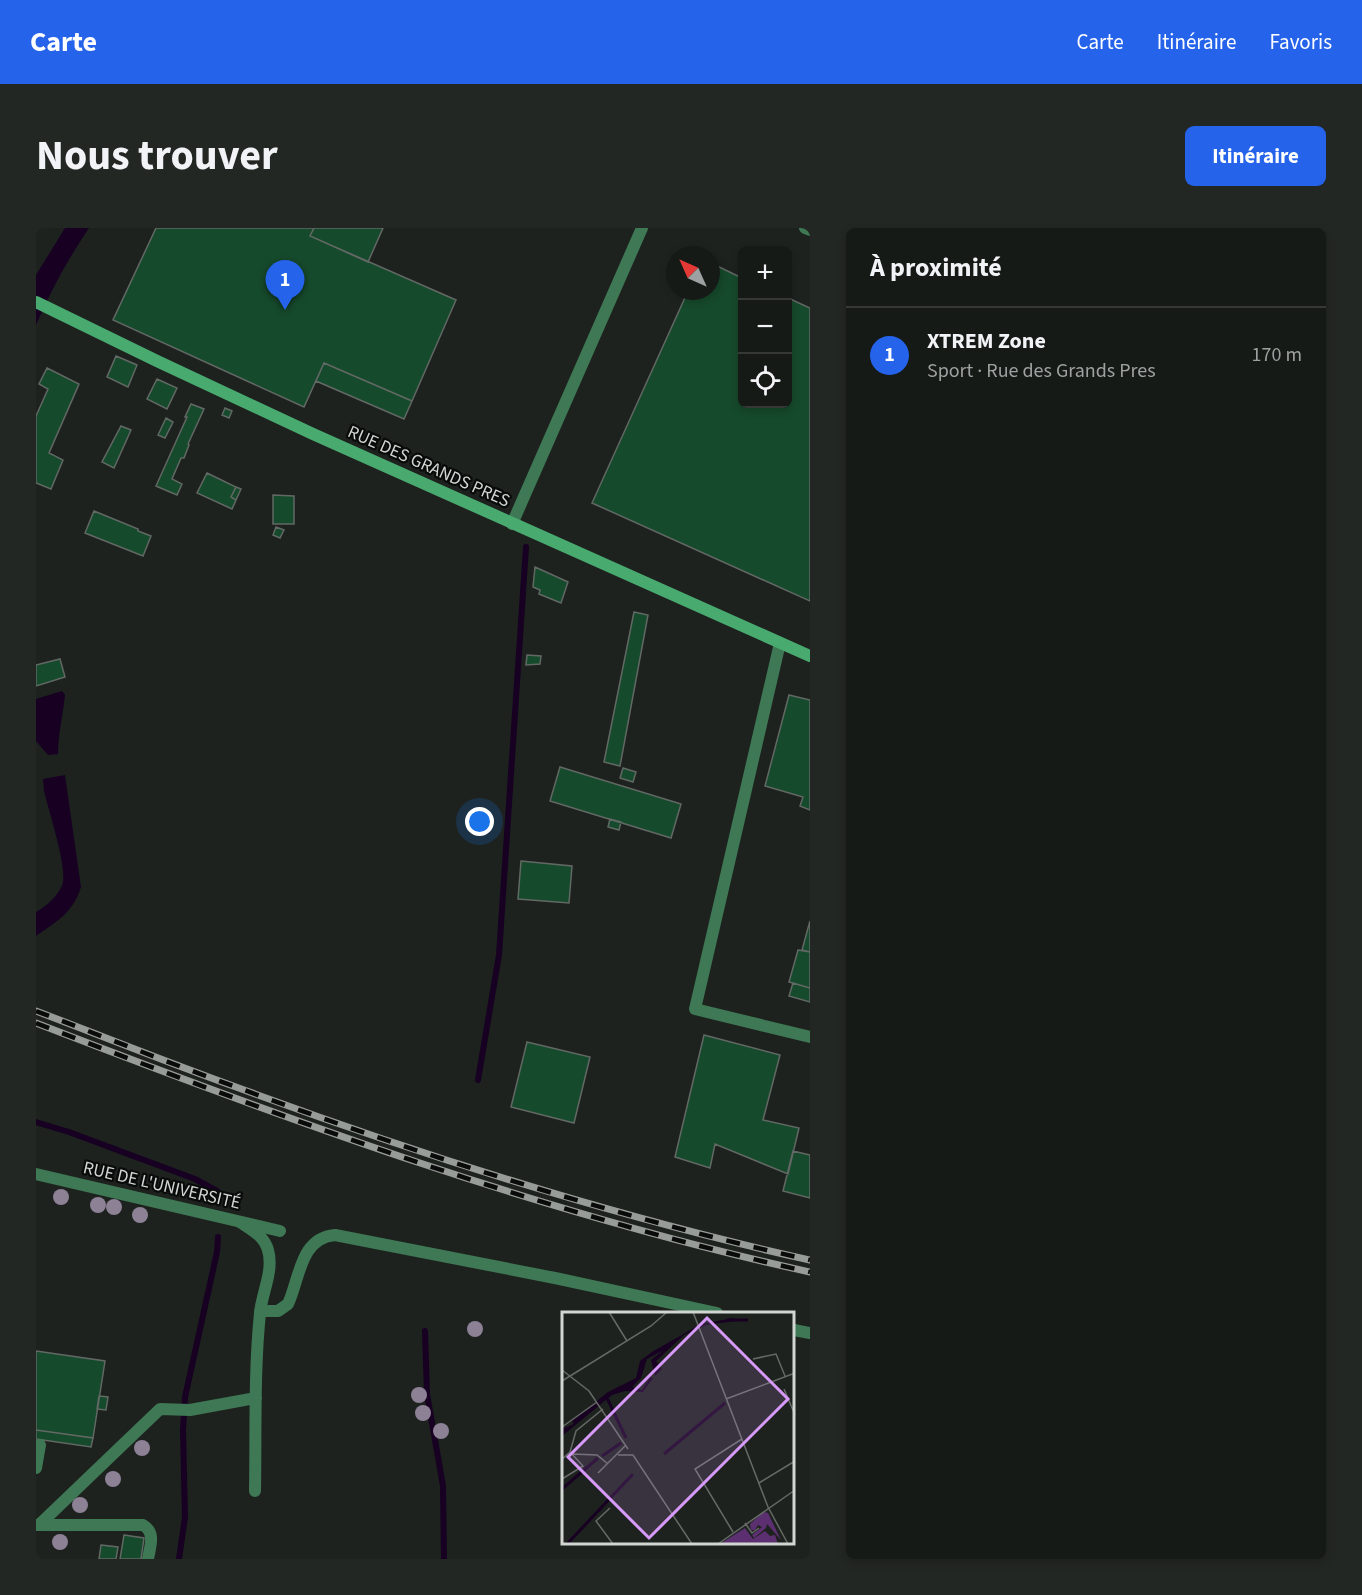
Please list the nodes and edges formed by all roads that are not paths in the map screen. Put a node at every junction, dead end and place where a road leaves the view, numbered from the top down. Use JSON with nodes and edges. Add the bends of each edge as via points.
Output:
{"nodes":[{"id":1,"x":642,"y":228,"type":"edge"},
{"id":2,"x":805,"y":228,"type":"edge"},
{"id":3,"x":810,"y":230,"type":"edge"},
{"id":4,"x":36,"y":302,"type":"edge"},
{"id":5,"x":512,"y":524,"type":"junction"},
{"id":6,"x":780,"y":643,"type":"junction"},
{"id":7,"x":810,"y":656,"type":"edge"},
{"id":8,"x":810,"y":1037,"type":"edge"},
{"id":9,"x":36,"y":1174,"type":"edge"},
{"id":10,"x":239,"y":1221,"type":"junction"},
{"id":11,"x":280,"y":1231,"type":"dead end"},
{"id":12,"x":260,"y":1311,"type":"junction"},
{"id":13,"x":712,"y":1312,"type":"edge"},
{"id":14,"x":795,"y":1330,"type":"edge"},
{"id":15,"x":810,"y":1333,"type":"edge"},
{"id":16,"x":256,"y":1398,"type":"junction"},
{"id":17,"x":40,"y":1445,"type":"dead end"},
{"id":18,"x":36,"y":1468,"type":"edge"},
{"id":19,"x":255,"y":1491,"type":"dead end"},
{"id":20,"x":37,"y":1525,"type":"edge"},
{"id":21,"x":148,"y":1559,"type":"edge"}],
"edges":[{"from":1,"to":5,"type":"street"},
{"from":2,"to":3,"type":"street"},
{"from":4,"to":5,"type":"street","name":"RUE DES GRANDS PRES","via":[[198,381]]},
{"from":5,"to":6,"type":"street","name":"RUE DES GRANDS PRES"},
{"from":6,"to":7,"type":"street","name":"RUE DES GRANDS PRES"},
{"from":6,"to":8,"type":"street","via":[[695,1009]]},
{"from":9,"to":10,"type":"street","name":"RUE DE L'UNIVERSITÉ"},
{"from":10,"to":11,"type":"street","name":"RUE DE L'UNIVERSITÉ"},
{"from":10,"to":12,"type":"street","via":[[260,1235],[269,1252],[270,1272]]},
{"from":12,"to":13,"type":"street","via":[[278,1311],[288,1304],[308,1250],[324,1236],[335,1235]]},
{"from":12,"to":16,"type":"street"},
{"from":14,"to":15,"type":"street"},
{"from":16,"to":19,"type":"street"},
{"from":16,"to":20,"type":"street","via":[[184,1410],[160,1409]]},
{"from":17,"to":18,"type":"street"},
{"from":20,"to":21,"type":"street","via":[[143,1525],[152,1535]]}]}
